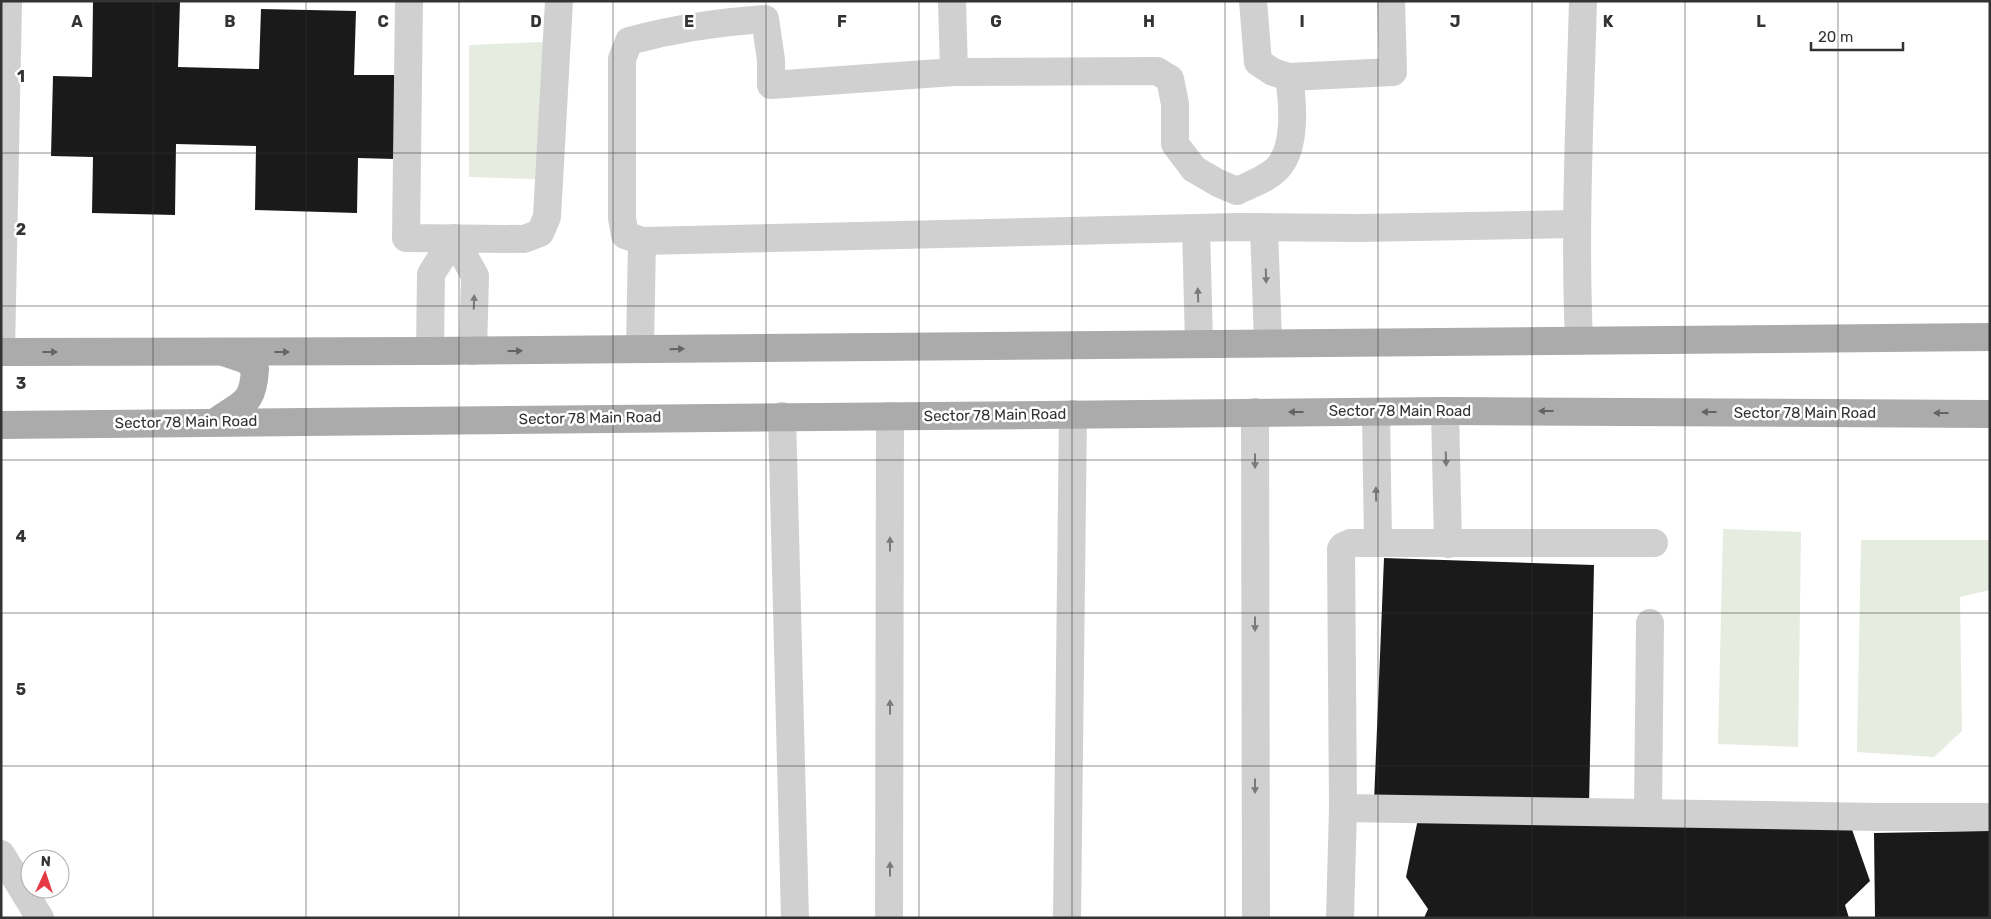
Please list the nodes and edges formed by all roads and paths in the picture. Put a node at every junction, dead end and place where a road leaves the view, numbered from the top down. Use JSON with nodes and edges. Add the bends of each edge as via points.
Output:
{"nodes":[{"id":1,"x":8,"y":1,"type":"edge"},
{"id":2,"x":409,"y":1,"type":"edge"},
{"id":3,"x":559,"y":1,"type":"edge"},
{"id":4,"x":952,"y":1,"type":"edge"},
{"id":5,"x":1253,"y":1,"type":"edge"},
{"id":6,"x":1391,"y":1,"type":"edge"},
{"id":7,"x":1583,"y":1,"type":"edge"},
{"id":8,"x":954,"y":72,"type":"junction"},
{"id":9,"x":1289,"y":77,"type":"junction"},
{"id":10,"x":1237,"y":191,"type":"junction"},
{"id":11,"x":1577,"y":224,"type":"junction"},
{"id":12,"x":1251,"y":227,"type":"junction"},
{"id":13,"x":1196,"y":228,"type":"junction"},
{"id":14,"x":454,"y":238,"type":"junction"},
{"id":15,"x":642,"y":241,"type":"junction"},
{"id":16,"x":1990,"y":337,"type":"edge"},
{"id":17,"x":1579,"y":340,"type":"junction"},
{"id":18,"x":1268,"y":342,"type":"junction"},
{"id":19,"x":1199,"y":343,"type":"junction"},
{"id":20,"x":640,"y":349,"type":"junction"},
{"id":21,"x":430,"y":351,"type":"junction"},
{"id":22,"x":473,"y":351,"type":"junction"},
{"id":23,"x":1,"y":352,"type":"edge"},
{"id":24,"x":219,"y":352,"type":"junction"},
{"id":25,"x":1445,"y":410,"type":"junction"},
{"id":26,"x":1255,"y":412,"type":"junction"},
{"id":27,"x":1376,"y":412,"type":"junction"},
{"id":28,"x":1073,"y":414,"type":"junction"},
{"id":29,"x":1990,"y":414,"type":"edge"},
{"id":30,"x":782,"y":416,"type":"junction"},
{"id":31,"x":890,"y":416,"type":"junction"},
{"id":32,"x":217,"y":422,"type":"junction"},
{"id":33,"x":1,"y":425,"type":"edge"},
{"id":34,"x":1378,"y":543,"type":"junction"},
{"id":35,"x":1654,"y":543,"type":"dead end"},
{"id":36,"x":1448,"y":544,"type":"junction"},
{"id":37,"x":1650,"y":623,"type":"dead end"},
{"id":38,"x":1343,"y":808,"type":"junction"},
{"id":39,"x":1648,"y":812,"type":"junction"},
{"id":40,"x":1990,"y":818,"type":"edge"},
{"id":41,"x":2,"y":858,"type":"edge"},
{"id":42,"x":36,"y":917,"type":"edge"},
{"id":43,"x":795,"y":918,"type":"edge"},
{"id":44,"x":890,"y":918,"type":"edge"},
{"id":45,"x":1067,"y":918,"type":"edge"},
{"id":46,"x":1256,"y":918,"type":"edge"},
{"id":47,"x":1340,"y":918,"type":"edge"}],
"edges":[{"from":1,"to":23,"type":"street"},
{"from":2,"to":14,"type":"street","via":[[406,238]]},
{"from":3,"to":14,"type":"street","via":[[547,217],[540,233],[524,239]]},
{"from":4,"to":8,"type":"street"},
{"from":5,"to":9,"type":"street","via":[[1258,62]]},
{"from":6,"to":9,"type":"street","via":[[1393,72]]},
{"from":7,"to":11,"type":"street"},
{"from":8,"to":10,"type":"street","via":[[1157,71],[1170,79],[1175,104],[1175,144],[1194,169]]},
{"from":8,"to":15,"type":"street","via":[[771,85],[765,19],[671,30],[629,40],[622,59],[622,218],[625,235]]},
{"from":9,"to":10,"type":"street","via":[[1293,103],[1292,133],[1285,156],[1274,173]]},
{"from":10,"to":12,"type":"street"},
{"from":11,"to":12,"type":"street"},
{"from":11,"to":17,"type":"street"},
{"from":12,"to":13,"type":"street"},
{"from":12,"to":18,"type":"street","one_way":true},
{"from":13,"to":15,"type":"street"},
{"from":19,"to":13,"type":"street","one_way":true},
{"from":14,"to":21,"type":"street","via":[[431,274]]},
{"from":22,"to":14,"type":"street","one_way":true,"via":[[475,276]]},
{"from":15,"to":20,"type":"street"},
{"from":16,"to":17,"type":"main road"},
{"from":17,"to":18,"type":"main road"},
{"from":18,"to":19,"type":"main road"},
{"from":20,"to":19,"type":"main road","one_way":true},
{"from":22,"to":20,"type":"main road","one_way":true},
{"from":21,"to":22,"type":"main road"},
{"from":24,"to":21,"type":"main road","one_way":true},
{"from":23,"to":24,"type":"main road","one_way":true},
{"from":24,"to":32,"type":"main road","via":[[247,360],[255,369],[249,400]]},
{"from":25,"to":27,"type":"main road","name":"Sector 78 Main Road"},
{"from":29,"to":25,"type":"main road","name":"Sector 78 Main Road","one_way":true},
{"from":25,"to":36,"type":"street","one_way":true},
{"from":27,"to":26,"type":"main road","name":"Sector 78 Main Road","one_way":true},
{"from":26,"to":28,"type":"main road","name":"Sector 78 Main Road"},
{"from":26,"to":46,"type":"street","one_way":true},
{"from":34,"to":27,"type":"street","one_way":true},
{"from":28,"to":31,"type":"main road","name":"Sector 78 Main Road"},
{"from":28,"to":45,"type":"street"},
{"from":30,"to":31,"type":"main road","name":"Sector 78 Main Road"},
{"from":30,"to":32,"type":"main road","name":"Sector 78 Main Road"},
{"from":30,"to":43,"type":"street"},
{"from":44,"to":31,"type":"street","one_way":true},
{"from":32,"to":33,"type":"main road","name":"Sector 78 Main Road"},
{"from":34,"to":36,"type":"street"},
{"from":34,"to":38,"type":"street","via":[[1346,543],[1341,548]]},
{"from":35,"to":36,"type":"street"},
{"from":37,"to":39,"type":"street"},
{"from":38,"to":39,"type":"street"},
{"from":38,"to":47,"type":"street"},
{"from":39,"to":40,"type":"street"},
{"from":41,"to":42,"type":"street"}]}
